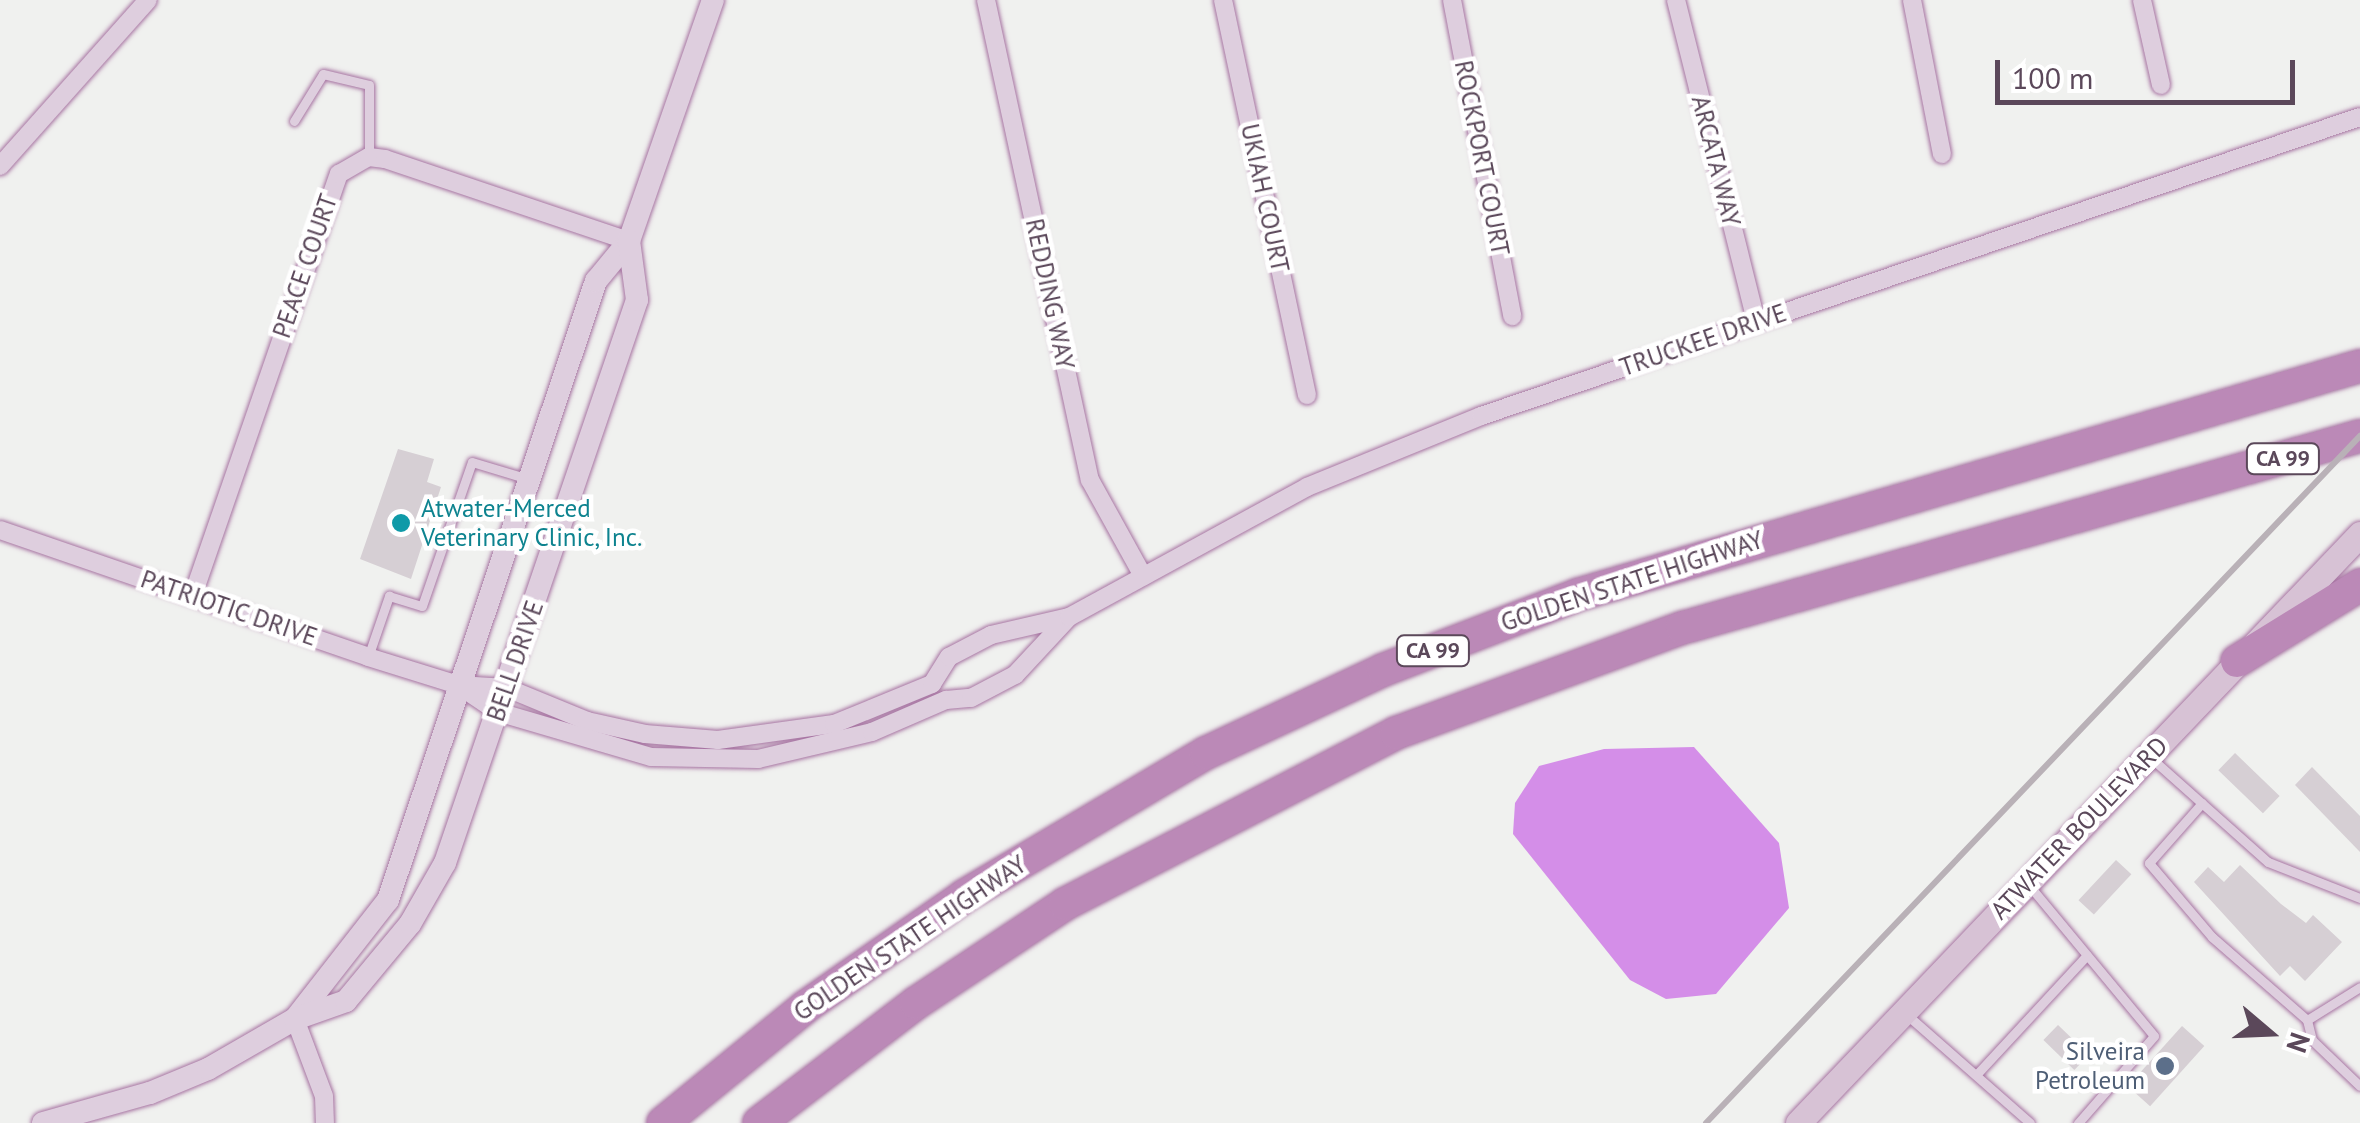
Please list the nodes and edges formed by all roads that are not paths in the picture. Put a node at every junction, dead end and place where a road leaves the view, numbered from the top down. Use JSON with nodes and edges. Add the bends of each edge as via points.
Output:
{"nodes":[{"id":1,"x":148,"y":0,"type":"edge"},
{"id":2,"x":713,"y":0,"type":"edge"},
{"id":3,"x":986,"y":0,"type":"edge"},
{"id":4,"x":1223,"y":0,"type":"edge"},
{"id":5,"x":1452,"y":0,"type":"edge"},
{"id":6,"x":1676,"y":0,"type":"edge"},
{"id":7,"x":1912,"y":0,"type":"edge"},
{"id":8,"x":2142,"y":0,"type":"edge"},
{"id":9,"x":2161,"y":85,"type":"dead end"},
{"id":10,"x":2360,"y":117,"type":"edge"},
{"id":11,"x":294,"y":121,"type":"dead end"},
{"id":12,"x":1942,"y":154,"type":"dead end"},
{"id":13,"x":370,"y":156,"type":"junction"},
{"id":14,"x":0,"y":166,"type":"edge"},
{"id":15,"x":629,"y":241,"type":"junction"},
{"id":16,"x":1512,"y":316,"type":"dead end"},
{"id":17,"x":1756,"y":322,"type":"junction"},
{"id":18,"x":2360,"y":366,"type":"edge"},
{"id":19,"x":1306,"y":396,"type":"dead end"},
{"id":20,"x":2360,"y":436,"type":"edge"},
{"id":21,"x":528,"y":479,"type":"junction"},
{"id":22,"x":0,"y":530,"type":"edge"},
{"id":23,"x":2360,"y":534,"type":"edge"},
{"id":24,"x":1143,"y":576,"type":"junction"},
{"id":25,"x":2360,"y":585,"type":"edge"},
{"id":26,"x":193,"y":595,"type":"junction"},
{"id":27,"x":1068,"y":617,"type":"junction"},
{"id":28,"x":992,"y":634,"type":"junction"},
{"id":29,"x":368,"y":657,"type":"junction"},
{"id":30,"x":949,"y":658,"type":"junction"},
{"id":31,"x":2237,"y":661,"type":"junction"},
{"id":32,"x":1015,"y":676,"type":"junction"},
{"id":33,"x":458,"y":685,"type":"junction"},
{"id":34,"x":506,"y":688,"type":"junction"},
{"id":35,"x":971,"y":698,"type":"junction"},
{"id":36,"x":498,"y":712,"type":"junction"},
{"id":37,"x":835,"y":734,"type":"junction"},
{"id":38,"x":685,"y":738,"type":"junction"},
{"id":39,"x":2148,"y":755,"type":"junction"},
{"id":40,"x":682,"y":759,"type":"junction"},
{"id":41,"x":2202,"y":803,"type":"junction"},
{"id":42,"x":2026,"y":882,"type":"junction"},
{"id":43,"x":2360,"y":898,"type":"edge"},
{"id":44,"x":2086,"y":955,"type":"junction"},
{"id":45,"x":2360,"y":987,"type":"edge"},
{"id":46,"x":1904,"y":1012,"type":"junction"},
{"id":47,"x":294,"y":1019,"type":"junction"},
{"id":48,"x":2307,"y":1020,"type":"junction"},
{"id":49,"x":1976,"y":1076,"type":"junction"},
{"id":50,"x":2360,"y":1086,"type":"edge"},
{"id":51,"x":43,"y":1123,"type":"edge"},
{"id":52,"x":325,"y":1123,"type":"edge"},
{"id":53,"x":663,"y":1123,"type":"edge"},
{"id":54,"x":759,"y":1123,"type":"edge"},
{"id":55,"x":1798,"y":1123,"type":"edge"},
{"id":56,"x":2030,"y":1123,"type":"edge"},
{"id":57,"x":2078,"y":1123,"type":"edge"}],
"edges":[{"from":1,"to":14,"type":"street"},
{"from":2,"to":15,"type":"street","name":"BELL DRIVE"},
{"from":3,"to":24,"type":"street","name":"REDDING WAY","via":[[1090,480]]},
{"from":4,"to":19,"type":"street","name":"UKIAH COURT"},
{"from":5,"to":16,"type":"street","name":"ROCKPORT COURT"},
{"from":6,"to":17,"type":"street","name":"ARCATA WAY"},
{"from":7,"to":12,"type":"street"},
{"from":8,"to":9,"type":"street"},
{"from":10,"to":17,"type":"street","name":"TRUCKEE DRIVE"},
{"from":11,"to":13,"type":"lane","via":[[323,74],[369,85]]},
{"from":13,"to":15,"type":"street"},
{"from":13,"to":26,"type":"street","name":"PEACE COURT","via":[[339,174],[328,195]]},
{"from":15,"to":21,"type":"street","name":"BELL DRIVE","via":[[596,282]]},
{"from":15,"to":34,"type":"street","name":"BELL DRIVE","via":[[637,300]]},
{"from":17,"to":24,"type":"street","name":"TRUCKEE DRIVE","via":[[1481,416],[1307,487]]},
{"from":18,"to":53,"type":"highway","name":"GOLDEN STATE HIGHWAY","number":"CA 99","via":[[1594,590],[1383,670],[1206,753],[997,876],[805,1007]]},
{"from":20,"to":54,"type":"highway","number":"CA 99","via":[[1682,628],[1396,733],[1066,904],[916,1003]]},
{"from":21,"to":29,"type":"lane","via":[[472,462],[422,606],[389,596]]},
{"from":21,"to":33,"type":"street","name":"BELL DRIVE"},
{"from":22,"to":26,"type":"street","name":"PATRIOTIC DRIVE"},
{"from":23,"to":31,"type":"main road","name":"ATWATER BOULEVARD"},
{"from":24,"to":27,"type":"street","name":"TRUCKEE DRIVE"},
{"from":25,"to":31,"type":"highway"},
{"from":26,"to":29,"type":"street","name":"PATRIOTIC DRIVE"},
{"from":27,"to":28,"type":"street","name":"TRUCKEE DRIVE"},
{"from":27,"to":32,"type":"street","name":"TRUCKEE DRIVE"},
{"from":28,"to":30,"type":"street","name":"TRUCKEE DRIVE"},
{"from":28,"to":32,"type":"street","via":[[1017,647]]},
{"from":29,"to":33,"type":"street","name":"PATRIOTIC DRIVE"},
{"from":30,"to":35,"type":"street","via":[[951,685]]},
{"from":30,"to":37,"type":"street","name":"TRUCKEE DRIVE","via":[[932,684]]},
{"from":31,"to":39,"type":"main road","name":"ATWATER BOULEVARD"},
{"from":32,"to":35,"type":"street","name":"TRUCKEE DRIVE"},
{"from":33,"to":34,"type":"street","name":"TRUCKEE DRIVE"},
{"from":33,"to":36,"type":"street","name":"TRUCKEE DRIVE"},
{"from":33,"to":47,"type":"street","name":"BELL DRIVE","via":[[388,900]]},
{"from":34,"to":36,"type":"street","name":"BELL DRIVE"},
{"from":34,"to":38,"type":"street","name":"TRUCKEE DRIVE","via":[[600,724]]},
{"from":35,"to":37,"type":"street","name":"TRUCKEE DRIVE"},
{"from":36,"to":40,"type":"street","name":"TRUCKEE DRIVE","via":[[614,750]]},
{"from":36,"to":47,"type":"street","name":"BELL DRIVE","via":[[445,864],[410,924],[346,1001]]},
{"from":37,"to":38,"type":"street","name":"TRUCKEE DRIVE"},
{"from":37,"to":40,"type":"street","name":"TRUCKEE DRIVE","via":[[758,759]]},
{"from":38,"to":40,"type":"street"},
{"from":39,"to":41,"type":"lane"},
{"from":39,"to":42,"type":"main road","name":"ATWATER BOULEVARD"},
{"from":41,"to":43,"type":"lane","via":[[2268,862]]},
{"from":41,"to":48,"type":"lane","via":[[2149,864],[2212,937]]},
{"from":42,"to":44,"type":"lane"},
{"from":42,"to":46,"type":"main road","name":"ATWATER BOULEVARD"},
{"from":44,"to":49,"type":"lane"},
{"from":44,"to":57,"type":"lane","via":[[2154,1036]]},
{"from":45,"to":48,"type":"lane"},
{"from":46,"to":49,"type":"lane"},
{"from":46,"to":55,"type":"main road","name":"ATWATER BOULEVARD"},
{"from":47,"to":51,"type":"street","name":"BELL DRIVE","via":[[208,1069]]},
{"from":47,"to":52,"type":"street","via":[[324,1096]]},
{"from":48,"to":50,"type":"lane","via":[[2312,1040]]},
{"from":49,"to":56,"type":"lane"}]}
